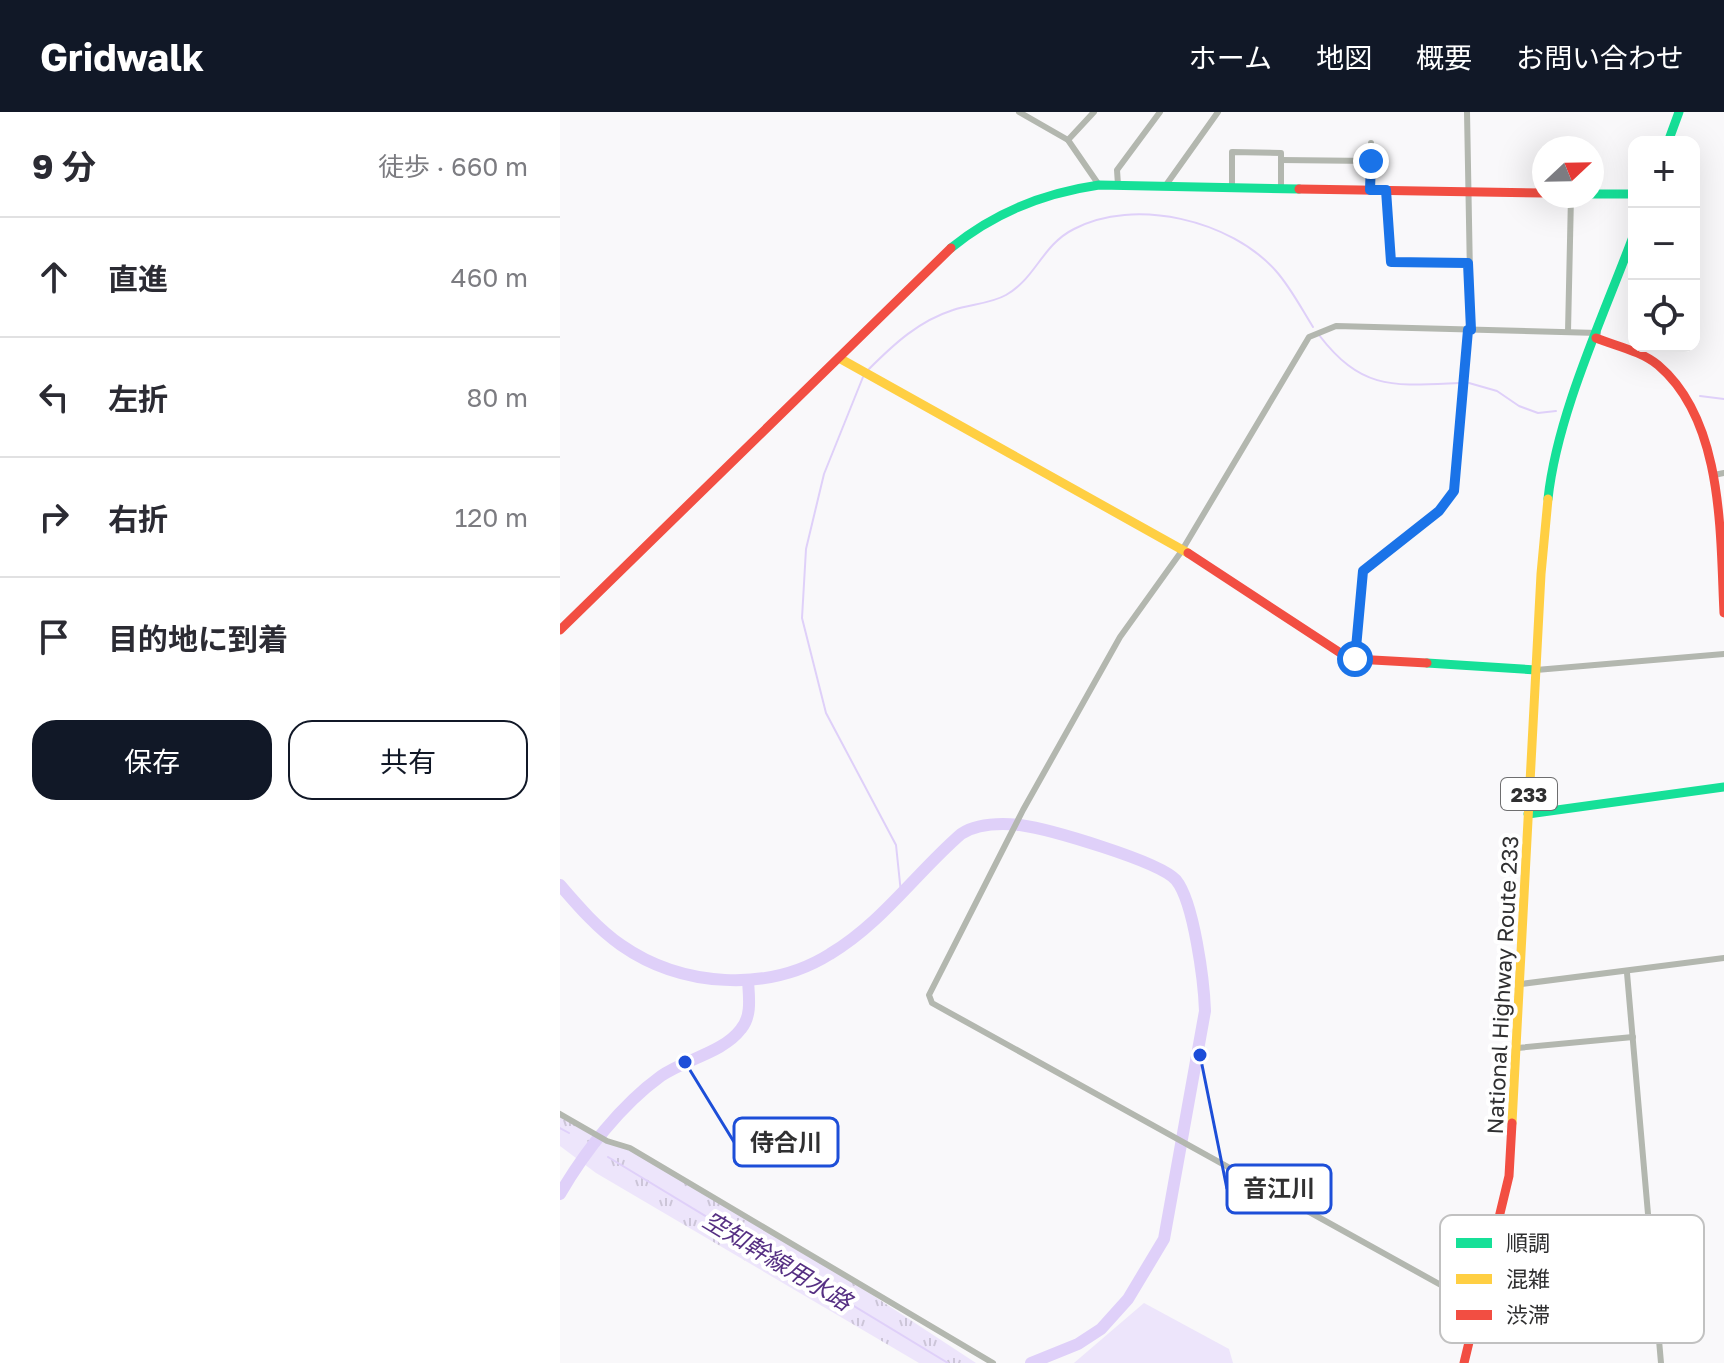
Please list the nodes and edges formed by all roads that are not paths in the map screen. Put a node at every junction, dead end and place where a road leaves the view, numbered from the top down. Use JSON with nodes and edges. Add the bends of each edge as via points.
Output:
{"nodes":[{"id":1,"x":1019,"y":112,"type":"edge"},
{"id":2,"x":1094,"y":112,"type":"edge"},
{"id":3,"x":1160,"y":112,"type":"edge"},
{"id":4,"x":1218,"y":112,"type":"edge"},
{"id":5,"x":1467,"y":112,"type":"edge"},
{"id":6,"x":1679,"y":112,"type":"edge"},
{"id":7,"x":1670,"y":136,"type":"edge"},
{"id":8,"x":1068,"y":140,"type":"junction"},
{"id":9,"x":1371,"y":143,"type":"dead end"},
{"id":10,"x":1281,"y":160,"type":"junction"},
{"id":11,"x":1371,"y":161,"type":"junction"},
{"id":12,"x":1099,"y":185,"type":"junction"},
{"id":13,"x":1118,"y":185,"type":"junction"},
{"id":14,"x":1166,"y":185,"type":"junction"},
{"id":15,"x":1232,"y":188,"type":"junction"},
{"id":16,"x":1281,"y":188,"type":"junction"},
{"id":17,"x":1370,"y":190,"type":"junction"},
{"id":18,"x":1386,"y":190,"type":"junction"},
{"id":19,"x":1466,"y":192,"type":"junction"},
{"id":20,"x":1532,"y":193,"type":"edge"},
{"id":21,"x":1604,"y":194,"type":"edge"},
{"id":22,"x":1628,"y":194,"type":"edge"},
{"id":23,"x":1571,"y":208,"type":"edge"},
{"id":24,"x":1628,"y":251,"type":"edge"},
{"id":25,"x":1468,"y":263,"type":"junction"},
{"id":26,"x":1470,"y":330,"type":"junction"},
{"id":27,"x":1568,"y":332,"type":"junction"},
{"id":28,"x":1597,"y":336,"type":"junction"},
{"id":29,"x":839,"y":358,"type":"junction"},
{"id":30,"x":1719,"y":474,"type":"edge"},
{"id":31,"x":1181,"y":552,"type":"junction"},
{"id":32,"x":1724,"y":613,"type":"edge"},
{"id":33,"x":560,"y":630,"type":"edge"},
{"id":34,"x":1724,"y":654,"type":"edge"},
{"id":35,"x":1355,"y":659,"type":"junction"},
{"id":36,"x":1536,"y":670,"type":"junction"},
{"id":37,"x":1724,"y":787,"type":"edge"},
{"id":38,"x":1528,"y":814,"type":"junction"},
{"id":39,"x":1724,"y":958,"type":"edge"},
{"id":40,"x":1627,"y":973,"type":"junction"},
{"id":41,"x":1521,"y":984,"type":"junction"},
{"id":42,"x":1633,"y":1037,"type":"junction"},
{"id":43,"x":1517,"y":1048,"type":"junction"},
{"id":44,"x":560,"y":1114,"type":"edge"},
{"id":45,"x":1500,"y":1215,"type":"edge"},
{"id":46,"x":1648,"y":1215,"type":"edge"},
{"id":47,"x":1440,"y":1284,"type":"edge"},
{"id":48,"x":1469,"y":1343,"type":"edge"},
{"id":49,"x":1659,"y":1343,"type":"edge"},
{"id":50,"x":993,"y":1363,"type":"edge"},
{"id":51,"x":1464,"y":1363,"type":"edge"},
{"id":52,"x":1661,"y":1363,"type":"edge"}],
"edges":[{"from":1,"to":8,"type":"street"},
{"from":2,"to":8,"type":"street"},
{"from":3,"to":13,"type":"street","via":[[1117,170]]},
{"from":4,"to":14,"type":"street"},
{"from":5,"to":19,"type":"street"},
{"from":6,"to":7,"type":"main road"},
{"from":8,"to":12,"type":"street"},
{"from":9,"to":11,"type":"street"},
{"from":10,"to":11,"type":"street"},
{"from":10,"to":15,"type":"street","via":[[1281,153],[1232,152]]},
{"from":10,"to":16,"type":"street"},
{"from":11,"to":17,"type":"street"},
{"from":12,"to":13,"type":"main road"},
{"from":12,"to":29,"type":"main road","via":[[1030,199],[978,225]]},
{"from":13,"to":14,"type":"main road"},
{"from":14,"to":15,"type":"main road"},
{"from":15,"to":16,"type":"main road"},
{"from":16,"to":17,"type":"main road"},
{"from":17,"to":18,"type":"main road"},
{"from":18,"to":19,"type":"main road"},
{"from":18,"to":25,"type":"street","via":[[1391,262]]},
{"from":19,"to":20,"type":"main road"},
{"from":19,"to":25,"type":"street"},
{"from":21,"to":22,"type":"main road"},
{"from":23,"to":27,"type":"street"},
{"from":24,"to":28,"type":"main road","name":"National Highway Route 233","number":"233"},
{"from":25,"to":26,"type":"street"},
{"from":26,"to":27,"type":"street"},
{"from":26,"to":31,"type":"street","via":[[1336,326],[1309,337]]},
{"from":26,"to":35,"type":"street","via":[[1454,491],[1439,511],[1363,571]]},
{"from":27,"to":28,"type":"street"},
{"from":28,"to":30,"type":"main road","via":[[1669,373],[1686,398]]},
{"from":28,"to":36,"type":"main road","name":"National Highway Route 233","number":"233","via":[[1551,472]]},
{"from":29,"to":31,"type":"main road"},
{"from":29,"to":33,"type":"main road"},
{"from":30,"to":32,"type":"main road"},
{"from":31,"to":35,"type":"main road"},
{"from":31,"to":47,"type":"street","via":[[1120,637],[1023,810],[929,995],[932,1003]]},
{"from":34,"to":36,"type":"street"},
{"from":35,"to":36,"type":"main road"},
{"from":36,"to":38,"type":"main road","name":"National Highway Route 233","number":"233"},
{"from":37,"to":38,"type":"main road"},
{"from":38,"to":41,"type":"main road","name":"National Highway Route 233","number":"233"},
{"from":39,"to":40,"type":"street"},
{"from":40,"to":41,"type":"street"},
{"from":40,"to":42,"type":"street"},
{"from":41,"to":43,"type":"main road","name":"National Highway Route 233","number":"233"},
{"from":42,"to":43,"type":"street"},
{"from":42,"to":46,"type":"street"},
{"from":43,"to":45,"type":"main road","name":"National Highway Route 233","number":"233","via":[[1509,1176]]},
{"from":44,"to":50,"type":"street","via":[[630,1148]]},
{"from":48,"to":51,"type":"main road","name":"National Highway Route 233","number":"233"},
{"from":49,"to":52,"type":"street"}]}
